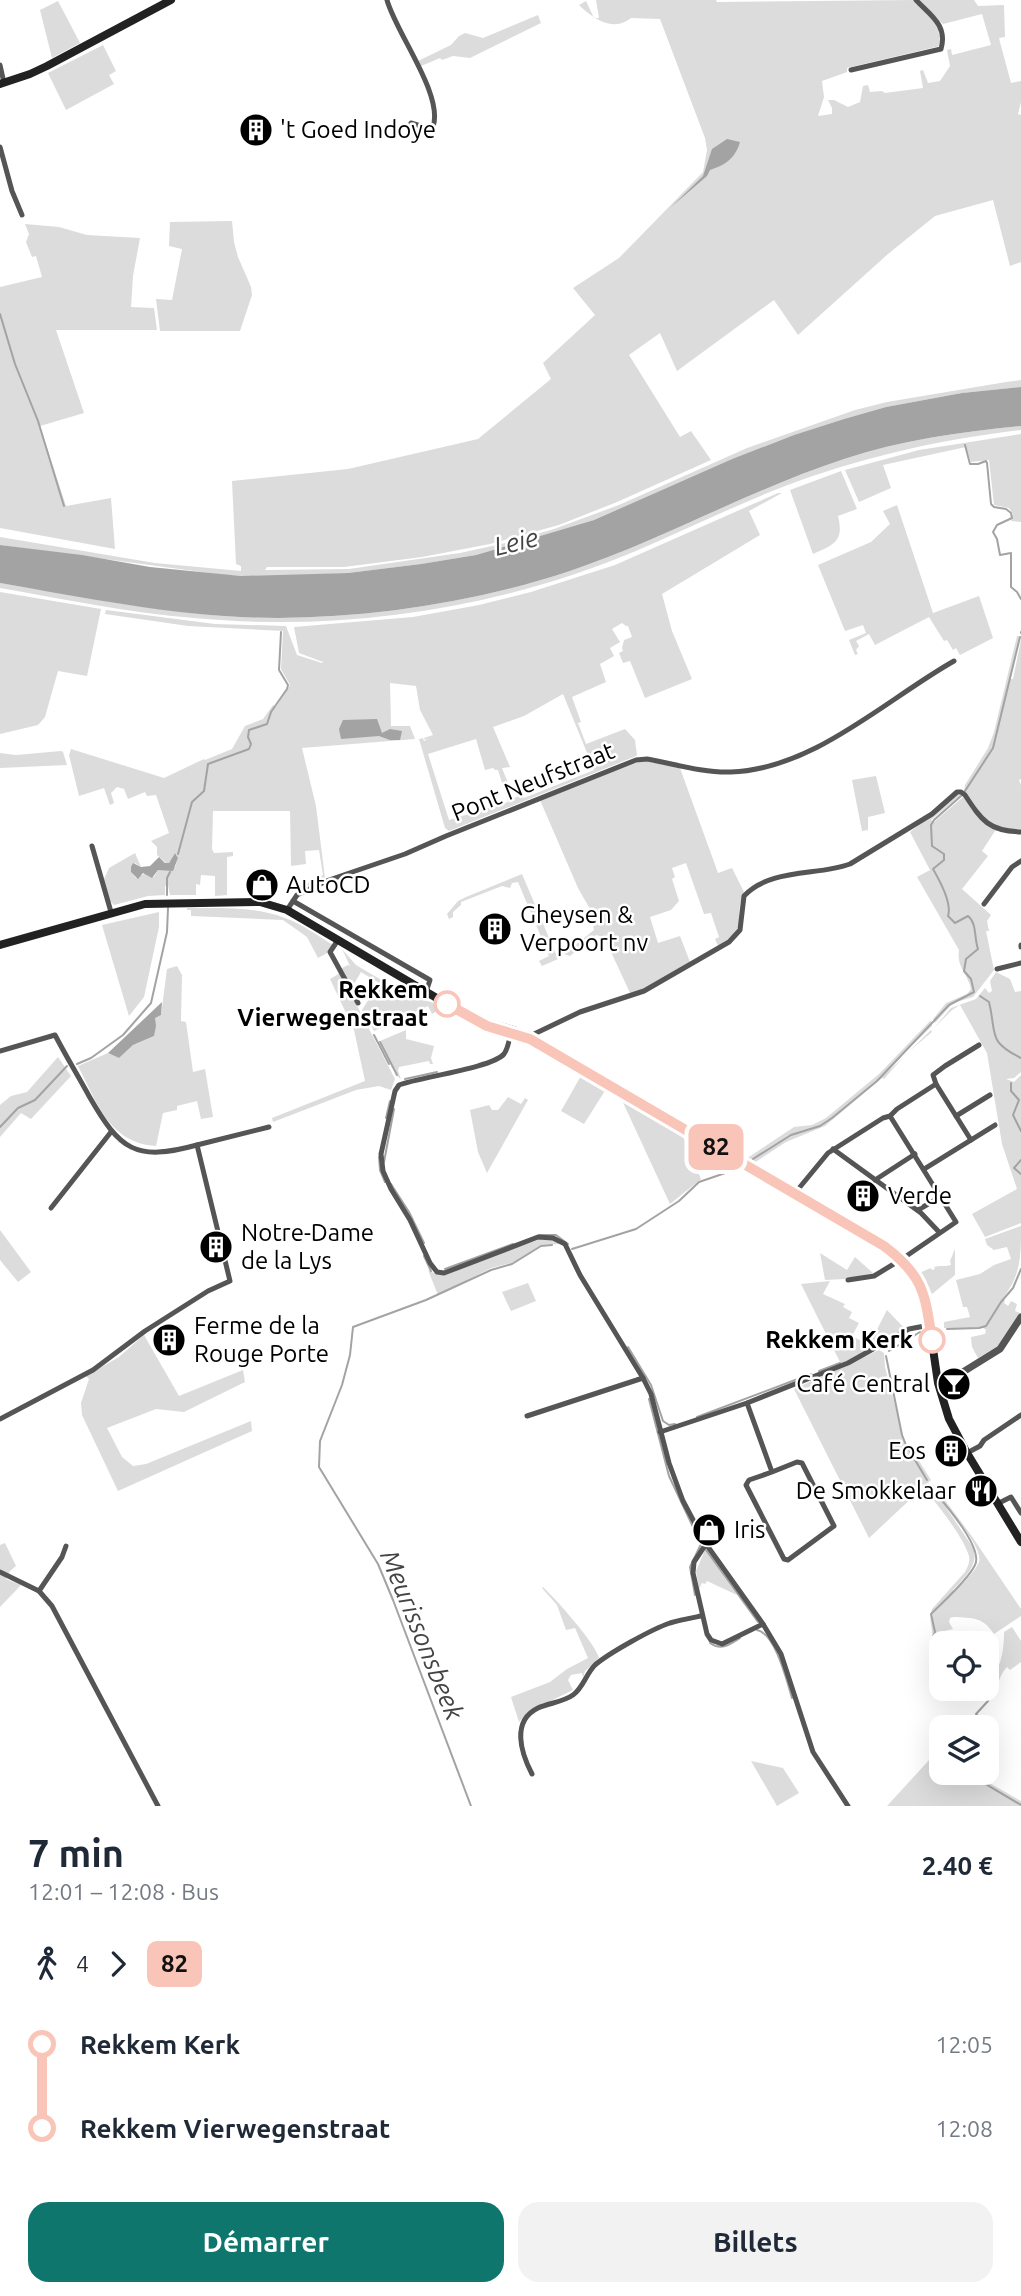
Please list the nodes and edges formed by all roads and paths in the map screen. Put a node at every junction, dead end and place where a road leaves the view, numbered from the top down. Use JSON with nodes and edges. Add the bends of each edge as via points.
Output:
{"nodes":[{"id":1,"x":172,"y":0,"type":"edge"},
{"id":2,"x":387,"y":0,"type":"edge"},
{"id":3,"x":916,"y":0,"type":"edge"},
{"id":4,"x":0,"y":65,"type":"edge"},
{"id":5,"x":851,"y":70,"type":"dead end"},
{"id":6,"x":2,"y":83,"type":"edge"},
{"id":7,"x":411,"y":123,"type":"dead end"},
{"id":8,"x":0,"y":147,"type":"edge"},
{"id":9,"x":9,"y":181,"type":"junction"},
{"id":10,"x":0,"y":183,"type":"edge"},
{"id":11,"x":22,"y":215,"type":"dead end"},
{"id":12,"x":954,"y":661,"type":"dead end"},
{"id":13,"x":1021,"y":832,"type":"edge"},
{"id":14,"x":92,"y":846,"type":"dead end"},
{"id":15,"x":1021,"y":861,"type":"edge"},
{"id":16,"x":293,"y":901,"type":"junction"},
{"id":17,"x":984,"y":904,"type":"dead end"},
{"id":18,"x":286,"y":911,"type":"junction"},
{"id":19,"x":111,"y":912,"type":"junction"},
{"id":20,"x":338,"y":940,"type":"junction"},
{"id":21,"x":0,"y":945,"type":"edge"},
{"id":22,"x":1021,"y":963,"type":"edge"},
{"id":23,"x":997,"y":969,"type":"dead end"},
{"id":24,"x":426,"y":992,"type":"junction"},
{"id":25,"x":358,"y":1003,"type":"dead end"},
{"id":26,"x":512,"y":1031,"type":"junction"},
{"id":27,"x":530,"y":1039,"type":"junction"},
{"id":28,"x":979,"y":1045,"type":"dead end"},
{"id":29,"x":0,"y":1051,"type":"edge"},
{"id":30,"x":936,"y":1084,"type":"junction"},
{"id":31,"x":990,"y":1095,"type":"dead end"},
{"id":32,"x":890,"y":1116,"type":"junction"},
{"id":33,"x":956,"y":1116,"type":"junction"},
{"id":34,"x":995,"y":1125,"type":"dead end"},
{"id":35,"x":270,"y":1127,"type":"dead end"},
{"id":36,"x":111,"y":1132,"type":"junction"},
{"id":37,"x":971,"y":1140,"type":"junction"},
{"id":38,"x":197,"y":1145,"type":"junction"},
{"id":39,"x":833,"y":1149,"type":"junction"},
{"id":40,"x":915,"y":1154,"type":"junction"},
{"id":41,"x":924,"y":1169,"type":"junction"},
{"id":42,"x":875,"y":1180,"type":"junction"},
{"id":43,"x":795,"y":1193,"type":"junction"},
{"id":44,"x":940,"y":1197,"type":"junction"},
{"id":45,"x":51,"y":1208,"type":"dead end"},
{"id":46,"x":918,"y":1210,"type":"junction"},
{"id":47,"x":939,"y":1232,"type":"junction"},
{"id":48,"x":903,"y":1259,"type":"junction"},
{"id":49,"x":848,"y":1280,"type":"dead end"},
{"id":50,"x":1021,"y":1317,"type":"edge"},
{"id":51,"x":930,"y":1325,"type":"junction"},
{"id":52,"x":643,"y":1378,"type":"junction"},
{"id":53,"x":939,"y":1381,"type":"junction"},
{"id":54,"x":747,"y":1403,"type":"junction"},
{"id":55,"x":1021,"y":1415,"type":"edge"},
{"id":56,"x":527,"y":1416,"type":"dead end"},
{"id":57,"x":0,"y":1419,"type":"edge"},
{"id":58,"x":660,"y":1432,"type":"junction"},
{"id":59,"x":967,"y":1453,"type":"junction"},
{"id":60,"x":772,"y":1472,"type":"junction"},
{"id":61,"x":999,"y":1503,"type":"junction"},
{"id":62,"x":1021,"y":1513,"type":"edge"},
{"id":63,"x":1021,"y":1540,"type":"edge"},
{"id":64,"x":706,"y":1544,"type":"junction"},
{"id":65,"x":66,"y":1546,"type":"dead end"},
{"id":66,"x":0,"y":1572,"type":"edge"},
{"id":67,"x":39,"y":1591,"type":"junction"},
{"id":68,"x":701,"y":1616,"type":"junction"},
{"id":69,"x":763,"y":1625,"type":"junction"},
{"id":70,"x":532,"y":1774,"type":"dead end"},
{"id":71,"x":158,"y":1806,"type":"edge"},
{"id":72,"x":848,"y":1806,"type":"edge"}],
"edges":[{"from":1,"to":6,"type":"main road","via":[[47,66]]},
{"from":2,"to":7,"type":"street","via":[[435,106],[433,127]]},
{"from":3,"to":5,"type":"street","via":[[940,25],[941,49]]},
{"from":4,"to":6,"type":"street"},
{"from":8,"to":9,"type":"street"},
{"from":9,"to":10,"type":"street"},
{"from":9,"to":11,"type":"street"},
{"from":12,"to":16,"type":"street","name":"Pont Neufstraat","via":[[795,758],[733,772],[636,760],[329,880]]},
{"from":13,"to":27,"type":"street","via":[[986,823],[957,792],[932,814],[850,864],[786,876],[756,887],[744,897],[740,930],[729,942],[644,991],[559,1020]]},
{"from":14,"to":19,"type":"street"},
{"from":15,"to":17,"type":"street"},
{"from":16,"to":18,"type":"street","name":"Pont Neufstraat"},
{"from":16,"to":24,"type":"street","via":[[430,979]]},
{"from":18,"to":19,"type":"main road","via":[[242,902],[154,903]]},
{"from":18,"to":20,"type":"main road"},
{"from":19,"to":21,"type":"main road"},
{"from":20,"to":24,"type":"main road"},
{"from":20,"to":25,"type":"street","via":[[330,952]]},
{"from":22,"to":23,"type":"street"},
{"from":24,"to":26,"type":"main road","via":[[471,1018]]},
{"from":26,"to":27,"type":"main road"},
{"from":26,"to":52,"type":"street","via":[[499,1058],[399,1085],[381,1154],[385,1176],[437,1272],[538,1237],[563,1242]]},
{"from":27,"to":43,"type":"main road"},
{"from":28,"to":30,"type":"street","via":[[934,1073]]},
{"from":29,"to":36,"type":"street","via":[[55,1035]]},
{"from":30,"to":32,"type":"street"},
{"from":30,"to":33,"type":"street"},
{"from":31,"to":33,"type":"street"},
{"from":32,"to":39,"type":"street"},
{"from":32,"to":40,"type":"street"},
{"from":33,"to":37,"type":"street"},
{"from":34,"to":37,"type":"street"},
{"from":35,"to":38,"type":"street"},
{"from":36,"to":38,"type":"street","via":[[127,1145],[148,1152]]},
{"from":36,"to":45,"type":"street"},
{"from":37,"to":41,"type":"street"},
{"from":38,"to":57,"type":"street","via":[[230,1281],[145,1331],[106,1362]]},
{"from":39,"to":42,"type":"street"},
{"from":39,"to":43,"type":"street"},
{"from":40,"to":41,"type":"street"},
{"from":40,"to":42,"type":"street"},
{"from":41,"to":44,"type":"street"},
{"from":42,"to":46,"type":"street"},
{"from":43,"to":48,"type":"main road"},
{"from":44,"to":46,"type":"street"},
{"from":44,"to":47,"type":"street","via":[[956,1222]]},
{"from":46,"to":47,"type":"street"},
{"from":47,"to":48,"type":"street"},
{"from":48,"to":49,"type":"street","via":[[874,1276]]},
{"from":48,"to":51,"type":"main road","via":[[921,1286]]},
{"from":50,"to":53,"type":"street","via":[[1000,1349]]},
{"from":51,"to":53,"type":"main road"},
{"from":51,"to":54,"type":"street","via":[[909,1329],[848,1363]]},
{"from":52,"to":56,"type":"street"},
{"from":52,"to":58,"type":"street"},
{"from":53,"to":59,"type":"main road","via":[[950,1419]]},
{"from":54,"to":58,"type":"street"},
{"from":54,"to":60,"type":"street"},
{"from":55,"to":59,"type":"street"},
{"from":58,"to":64,"type":"street","via":[[683,1502]]},
{"from":59,"to":61,"type":"main road"},
{"from":60,"to":60,"type":"street","via":[[746,1485],[788,1560],[834,1526],[802,1463]]},
{"from":61,"to":62,"type":"street","via":[[1011,1497]]},
{"from":61,"to":63,"type":"main road"},
{"from":64,"to":68,"type":"street","via":[[693,1567]]},
{"from":64,"to":69,"type":"street"},
{"from":65,"to":67,"type":"street"},
{"from":66,"to":67,"type":"street"},
{"from":67,"to":71,"type":"street","via":[[52,1606]]},
{"from":68,"to":69,"type":"street","via":[[707,1634],[717,1643]]},
{"from":68,"to":70,"type":"street","via":[[642,1636],[596,1665],[571,1696],[528,1714],[521,1740]]},
{"from":69,"to":72,"type":"street","via":[[781,1654],[813,1752]]}]}
